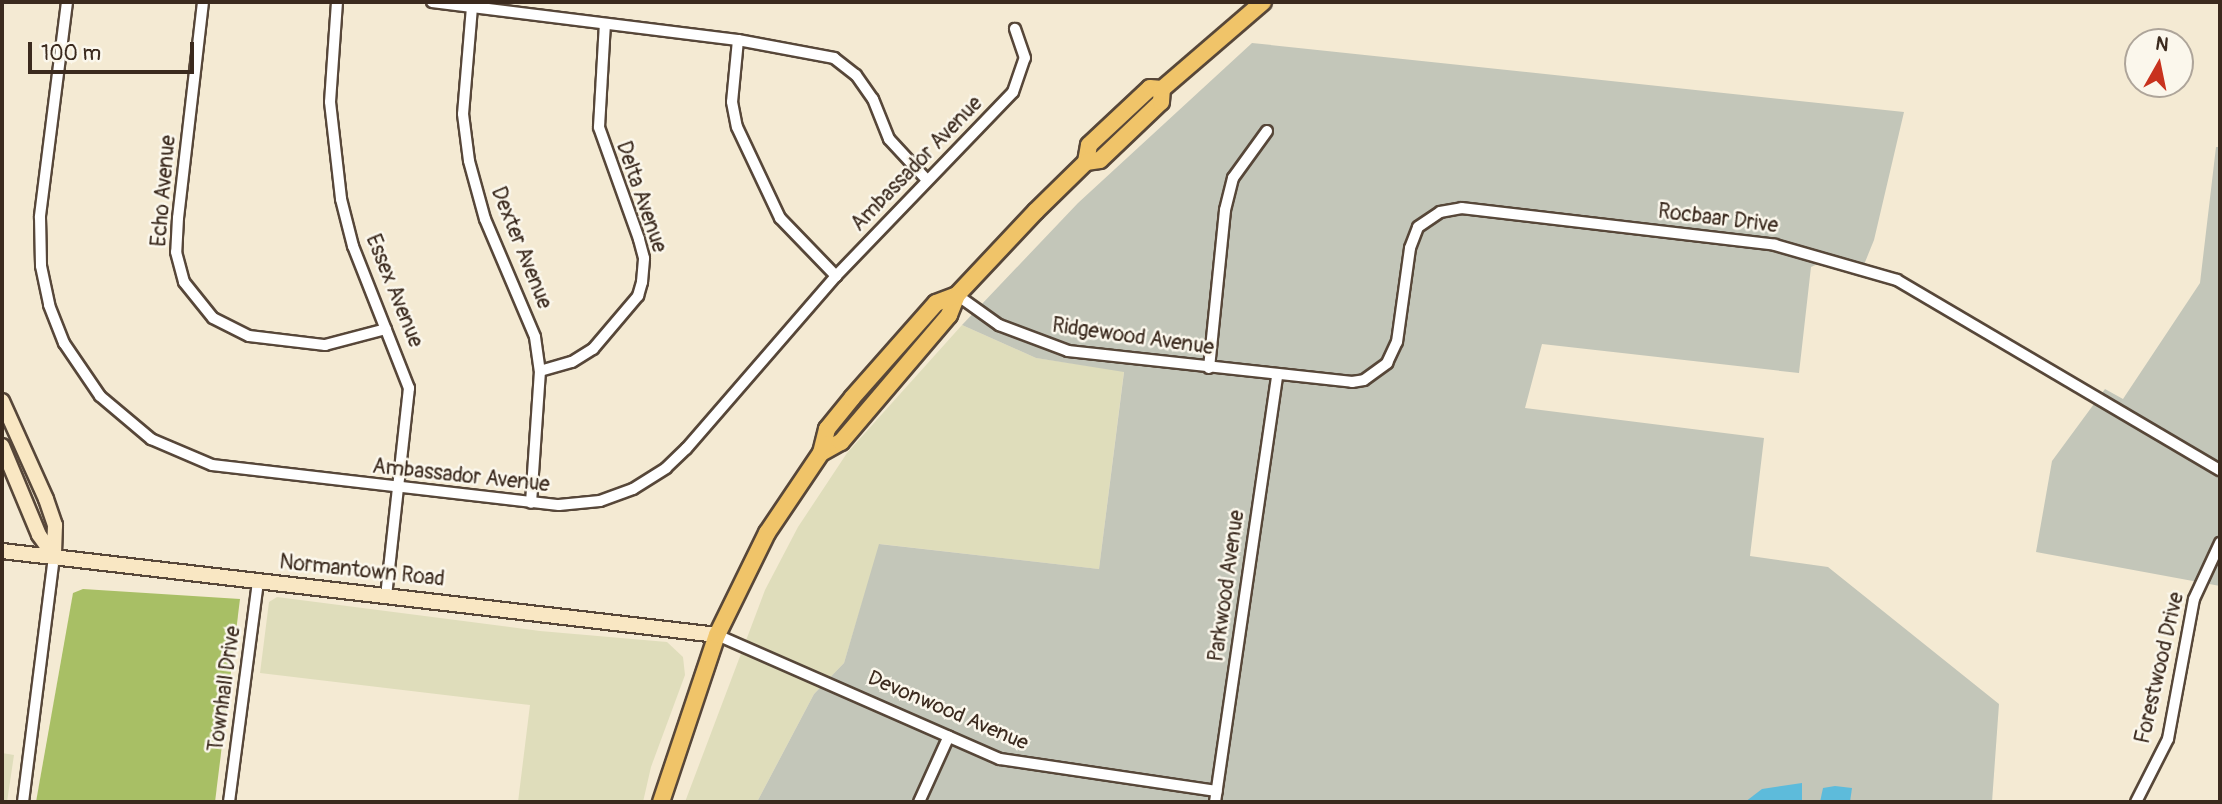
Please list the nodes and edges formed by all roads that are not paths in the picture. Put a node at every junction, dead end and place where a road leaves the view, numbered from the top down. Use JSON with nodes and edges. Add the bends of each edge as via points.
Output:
{"nodes":[{"id":1,"x":67,"y":2,"type":"edge"},
{"id":2,"x":203,"y":2,"type":"edge"},
{"id":3,"x":337,"y":2,"type":"edge"},
{"id":4,"x":432,"y":2,"type":"edge"},
{"id":5,"x":1263,"y":2,"type":"edge"},
{"id":6,"x":472,"y":7,"type":"junction"},
{"id":7,"x":605,"y":24,"type":"junction"},
{"id":8,"x":1015,"y":29,"type":"dead end"},
{"id":9,"x":738,"y":40,"type":"junction"},
{"id":10,"x":1268,"y":131,"type":"dead end"},
{"id":11,"x":926,"y":179,"type":"junction"},
{"id":12,"x":836,"y":276,"type":"junction"},
{"id":13,"x":957,"y":295,"type":"junction"},
{"id":14,"x":386,"y":328,"type":"junction"},
{"id":15,"x":1209,"y":368,"type":"junction"},
{"id":16,"x":540,"y":370,"type":"junction"},
{"id":17,"x":1277,"y":376,"type":"junction"},
{"id":18,"x":2,"y":401,"type":"edge"},
{"id":19,"x":2,"y":446,"type":"edge"},
{"id":20,"x":2220,"y":470,"type":"edge"},
{"id":21,"x":399,"y":489,"type":"junction"},
{"id":22,"x":531,"y":503,"type":"junction"},
{"id":23,"x":2220,"y":543,"type":"edge"},
{"id":24,"x":2,"y":551,"type":"edge"},
{"id":25,"x":54,"y":556,"type":"junction"},
{"id":26,"x":258,"y":580,"type":"junction"},
{"id":27,"x":386,"y":595,"type":"junction"},
{"id":28,"x":716,"y":635,"type":"junction"},
{"id":29,"x":949,"y":736,"type":"junction"},
{"id":30,"x":1216,"y":796,"type":"edge"},
{"id":31,"x":23,"y":802,"type":"edge"},
{"id":32,"x":229,"y":802,"type":"edge"},
{"id":33,"x":660,"y":802,"type":"edge"},
{"id":34,"x":919,"y":802,"type":"edge"},
{"id":35,"x":2136,"y":802,"type":"edge"}],
"edges":[{"from":1,"to":21,"type":"street","name":"Ambassador Avenue","via":[[40,232],[48,305],[74,363],[132,427],[194,460],[232,470]]},
{"from":2,"to":14,"type":"street","name":"Echo Avenue","via":[[178,218],[176,252],[184,282],[213,318],[249,336],[325,345]]},
{"from":3,"to":14,"type":"street","name":"Essex Avenue","via":[[330,102],[334,156],[353,247]]},
{"from":4,"to":6,"type":"street"},
{"from":5,"to":13,"type":"main road","via":[[1161,89],[1161,102],[1100,160],[1086,162]]},
{"from":6,"to":7,"type":"street"},
{"from":6,"to":16,"type":"street","name":"Dexter Avenue","via":[[463,114],[469,161],[485,219],[535,337]]},
{"from":7,"to":9,"type":"street"},
{"from":7,"to":16,"type":"street","name":"Delta Avenue","via":[[599,127],[642,248],[642,282],[638,296],[593,349],[572,362]]},
{"from":8,"to":11,"type":"street","name":"Ambassador Avenue","via":[[1025,58],[1013,92]]},
{"from":9,"to":11,"type":"street","via":[[834,58],[856,75],[873,99],[889,139]]},
{"from":9,"to":12,"type":"street","via":[[732,102],[737,127],[780,218]]},
{"from":10,"to":15,"type":"street","via":[[1230,188]]},
{"from":11,"to":12,"type":"street","name":"Ambassador Avenue"},
{"from":12,"to":22,"type":"street","name":"Ambassador Avenue","via":[[666,468],[633,489],[600,501]]},
{"from":13,"to":15,"type":"street","name":"Ridgewood Avenue","via":[[999,325],[1035,342],[1068,351]]},
{"from":13,"to":28,"type":"main road","via":[[949,315],[841,442],[821,453],[767,533]]},
{"from":14,"to":21,"type":"street","name":"Essex Avenue","via":[[409,388]]},
{"from":15,"to":17,"type":"street","name":"Ridgewood Avenue"},
{"from":16,"to":22,"type":"street","name":"Dexter Avenue"},
{"from":17,"to":20,"type":"street","name":"Rocbaar Drive","via":[[1352,382],[1364,380],[1387,363],[1396,342],[1410,248],[1418,227],[1440,212],[1462,208],[1775,245],[1885,275],[1956,310]]},
{"from":17,"to":30,"type":"street","name":"Parkwood Avenue"},
{"from":18,"to":25,"type":"main road","via":[[55,525]]},
{"from":19,"to":25,"type":"main road","via":[[39,535]]},
{"from":21,"to":22,"type":"street","name":"Ambassador Avenue"},
{"from":21,"to":27,"type":"street","name":"Essex Avenue"},
{"from":23,"to":35,"type":"street","name":"Forestwood Drive","via":[[2194,598],[2168,739]]},
{"from":24,"to":25,"type":"main road","name":"Normantown Road"},
{"from":25,"to":26,"type":"main road","name":"Normantown Road"},
{"from":25,"to":31,"type":"street"},
{"from":26,"to":27,"type":"main road","name":"Normantown Road"},
{"from":26,"to":32,"type":"street","name":"Townhall Drive"},
{"from":27,"to":28,"type":"main road","name":"Normantown Road"},
{"from":28,"to":29,"type":"street","name":"Devonwood Avenue"},
{"from":28,"to":33,"type":"main road"},
{"from":29,"to":30,"type":"street","name":"Devonwood Avenue","via":[[1030,766]]},
{"from":29,"to":34,"type":"street"}]}
